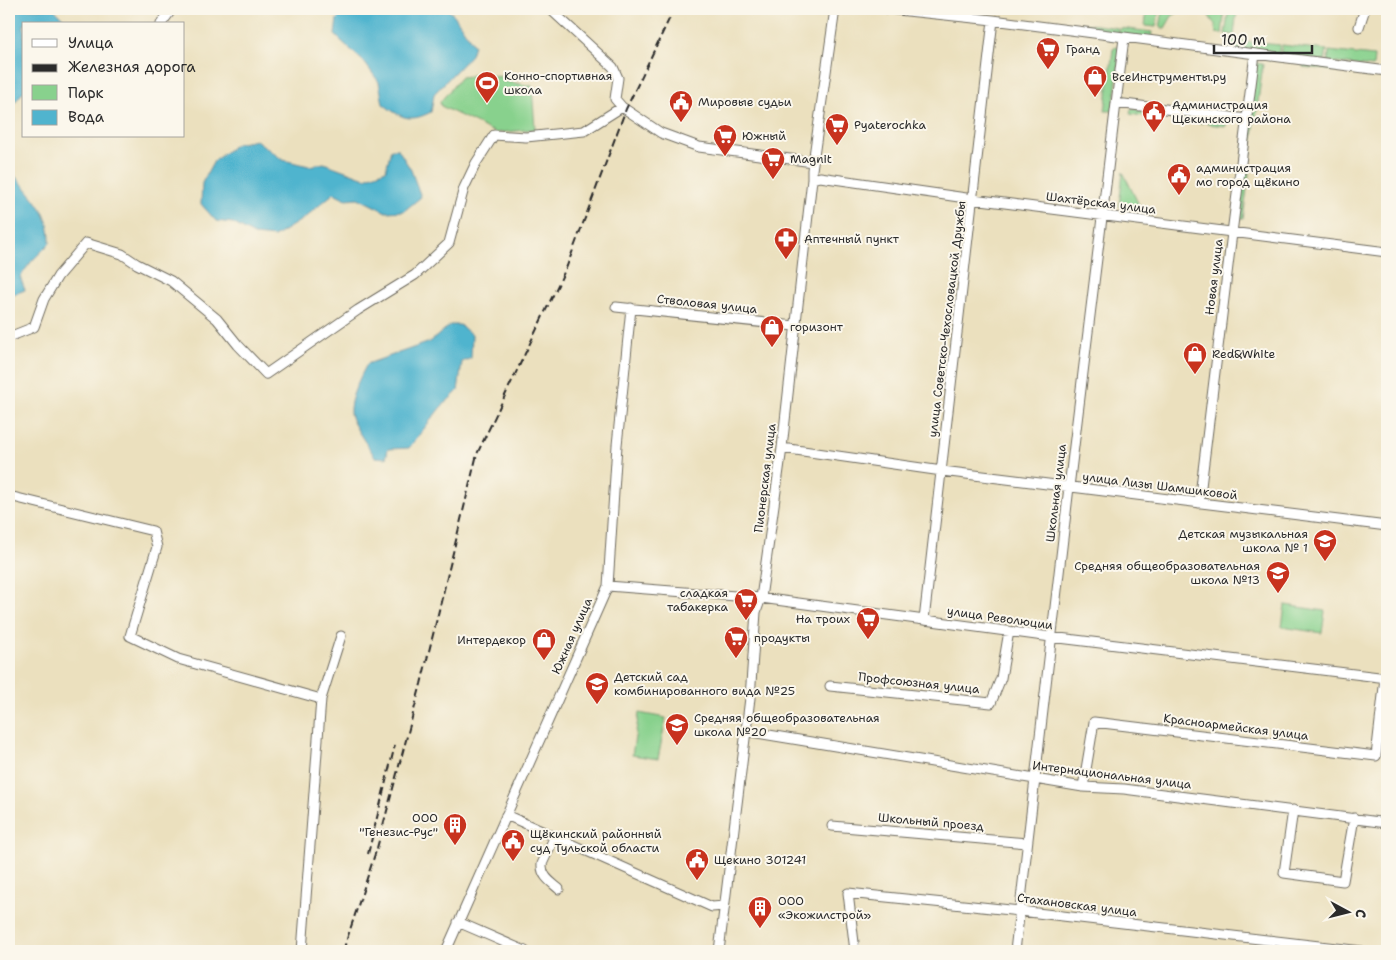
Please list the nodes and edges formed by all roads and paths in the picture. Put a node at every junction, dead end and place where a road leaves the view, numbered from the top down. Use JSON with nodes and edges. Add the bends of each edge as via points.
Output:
{"nodes":[{"id":1,"x":172,"y":9,"type":"edge"},
{"id":2,"x":550,"y":9,"type":"edge"},
{"id":3,"x":835,"y":9,"type":"edge"},
{"id":4,"x":888,"y":9,"type":"edge"},
{"id":5,"x":1366,"y":9,"type":"edge"},
{"id":6,"x":993,"y":20,"type":"junction"},
{"id":7,"x":162,"y":22,"type":"edge"},
{"id":8,"x":1359,"y":27,"type":"dead end"},
{"id":9,"x":1124,"y":38,"type":"junction"},
{"id":10,"x":1256,"y":54,"type":"junction"},
{"id":11,"x":1387,"y":71,"type":"edge"},
{"id":12,"x":1116,"y":103,"type":"junction"},
{"id":13,"x":624,"y":108,"type":"junction"},
{"id":14,"x":1247,"y":119,"type":"junction"},
{"id":15,"x":813,"y":162,"type":"junction"},
{"id":16,"x":812,"y":179,"type":"junction"},
{"id":17,"x":973,"y":199,"type":"junction"},
{"id":18,"x":1102,"y":215,"type":"junction"},
{"id":19,"x":1232,"y":233,"type":"junction"},
{"id":20,"x":1387,"y":252,"type":"edge"},
{"id":21,"x":616,"y":307,"type":"dead end"},
{"id":22,"x":630,"y":308,"type":"junction"},
{"id":23,"x":795,"y":326,"type":"junction"},
{"id":24,"x":9,"y":336,"type":"edge"},
{"id":25,"x":782,"y":448,"type":"junction"},
{"id":26,"x":942,"y":471,"type":"junction"},
{"id":27,"x":1069,"y":487,"type":"junction"},
{"id":28,"x":9,"y":496,"type":"edge"},
{"id":29,"x":1199,"y":503,"type":"junction"},
{"id":30,"x":1387,"y":526,"type":"edge"},
{"id":31,"x":608,"y":586,"type":"junction"},
{"id":32,"x":761,"y":598,"type":"junction"},
{"id":33,"x":924,"y":620,"type":"junction"},
{"id":34,"x":1009,"y":631,"type":"junction"},
{"id":35,"x":341,"y":636,"type":"dead end"},
{"id":36,"x":1051,"y":637,"type":"junction"},
{"id":37,"x":1386,"y":678,"type":"edge"},
{"id":38,"x":830,"y":686,"type":"dead end"},
{"id":39,"x":321,"y":699,"type":"junction"},
{"id":40,"x":746,"y":731,"type":"junction"},
{"id":41,"x":1035,"y":779,"type":"junction"},
{"id":42,"x":1082,"y":787,"type":"junction"},
{"id":43,"x":1293,"y":810,"type":"junction"},
{"id":44,"x":506,"y":815,"type":"junction"},
{"id":45,"x":1354,"y":818,"type":"junction"},
{"id":46,"x":1387,"y":822,"type":"edge"},
{"id":47,"x":832,"y":826,"type":"dead end"},
{"id":48,"x":555,"y":836,"type":"junction"},
{"id":49,"x":1027,"y":843,"type":"junction"},
{"id":50,"x":559,"y":889,"type":"dead end"},
{"id":51,"x":724,"y":906,"type":"junction"},
{"id":52,"x":1020,"y":910,"type":"junction"},
{"id":53,"x":458,"y":922,"type":"junction"},
{"id":54,"x":302,"y":951,"type":"edge"},
{"id":55,"x":446,"y":951,"type":"edge"},
{"id":56,"x":525,"y":951,"type":"edge"},
{"id":57,"x":719,"y":951,"type":"edge"},
{"id":58,"x":855,"y":951,"type":"edge"},
{"id":59,"x":1015,"y":951,"type":"edge"},
{"id":60,"x":1362,"y":951,"type":"edge"}],
"edges":[{"from":1,"to":7,"type":"street"},
{"from":2,"to":13,"type":"street","via":[[613,67],[618,78],[615,99]]},
{"from":3,"to":15,"type":"street","name":"Пионерская улица"},
{"from":4,"to":6,"type":"street"},
{"from":5,"to":8,"type":"street"},
{"from":6,"to":9,"type":"street"},
{"from":6,"to":17,"type":"street","name":"улица Советско-Чехословацкой Дружбы"},
{"from":9,"to":10,"type":"street"},
{"from":9,"to":12,"type":"street","name":"Школьная улица"},
{"from":10,"to":11,"type":"street"},
{"from":10,"to":14,"type":"street","name":"Новая улица"},
{"from":12,"to":14,"type":"street"},
{"from":12,"to":18,"type":"street","name":"Школьная улица"},
{"from":13,"to":15,"type":"street","via":[[662,133],[699,147]]},
{"from":13,"to":24,"type":"street","via":[[584,131],[526,137],[494,135],[464,188],[449,243],[415,275],[266,374],[218,319],[171,281],[122,254],[86,243],[58,276],[44,299],[34,327]]},
{"from":14,"to":19,"type":"street","name":"Новая улица"},
{"from":15,"to":16,"type":"street","name":"Пионерская улица"},
{"from":16,"to":17,"type":"street","name":"Шахтёрская улица","via":[[820,177]]},
{"from":16,"to":23,"type":"street","name":"Пионерская улица"},
{"from":17,"to":18,"type":"street","name":"Шахтёрская улица"},
{"from":17,"to":26,"type":"street","name":"улица Советско-Чехословацкой Дружбы"},
{"from":18,"to":19,"type":"street","name":"Шахтёрская улица"},
{"from":18,"to":27,"type":"street","name":"Школьная улица"},
{"from":19,"to":20,"type":"street","name":"Шахтёрская улица"},
{"from":19,"to":29,"type":"street","name":"Новая улица"},
{"from":21,"to":22,"type":"street","name":"Стволовая улица"},
{"from":22,"to":23,"type":"street","name":"Стволовая улица"},
{"from":22,"to":31,"type":"street","name":"Южная улица"},
{"from":23,"to":25,"type":"street","name":"Пионерская улица"},
{"from":25,"to":26,"type":"street","name":"улица Лизы Шамшиковой"},
{"from":25,"to":32,"type":"street","name":"Пионерская улица"},
{"from":26,"to":27,"type":"street","name":"улица Лизы Шамшиковой"},
{"from":26,"to":33,"type":"street","name":"улица Советско-Чехословацкой Дружбы"},
{"from":27,"to":29,"type":"street","name":"улица Лизы Шамшиковой"},
{"from":27,"to":36,"type":"street","name":"Школьная улица"},
{"from":28,"to":39,"type":"street","via":[[153,531],[157,546],[130,636],[178,659]]},
{"from":29,"to":30,"type":"street","name":"улица Лизы Шамшиковой"},
{"from":31,"to":32,"type":"street","name":"улица Революции"},
{"from":31,"to":44,"type":"street","name":"Южная улица"},
{"from":32,"to":33,"type":"street","name":"улица Революции"},
{"from":32,"to":40,"type":"street","name":"Пионерская улица","via":[[756,612]]},
{"from":33,"to":34,"type":"street","name":"улица Революции"},
{"from":34,"to":36,"type":"street","name":"улица Революции"},
{"from":34,"to":38,"type":"street","name":"Профсоюзная улица","via":[[1001,678],[991,703]]},
{"from":35,"to":39,"type":"street"},
{"from":36,"to":37,"type":"street","name":"улица Революции"},
{"from":36,"to":41,"type":"street","name":"Школьная улица"},
{"from":37,"to":42,"type":"street","name":"Красноармейская улица","via":[[1376,756],[1094,722]]},
{"from":39,"to":54,"type":"street"},
{"from":40,"to":41,"type":"street","name":"Интернациональная улица"},
{"from":40,"to":51,"type":"street","name":"Пионерская улица"},
{"from":41,"to":42,"type":"street","name":"Интернациональная улица"},
{"from":41,"to":49,"type":"street","name":"Школьная улица"},
{"from":42,"to":43,"type":"street","name":"Интернациональная улица","via":[[1124,789]]},
{"from":43,"to":45,"type":"street","name":"Интернациональная улица"},
{"from":43,"to":45,"type":"street","via":[[1284,874],[1343,881]]},
{"from":44,"to":48,"type":"street"},
{"from":44,"to":53,"type":"street","name":"Южная улица"},
{"from":45,"to":46,"type":"street","name":"Интернациональная улица"},
{"from":47,"to":49,"type":"street","name":"Школьный проезд"},
{"from":48,"to":50,"type":"street","via":[[542,869],[546,878]]},
{"from":48,"to":51,"type":"street","via":[[712,907]]},
{"from":49,"to":52,"type":"street","name":"Школьная улица"},
{"from":51,"to":57,"type":"street","name":"Пионерская улица"},
{"from":52,"to":58,"type":"street","name":"Стахановская улица","via":[[848,893]]},
{"from":52,"to":59,"type":"street","name":"Школьная улица"},
{"from":52,"to":60,"type":"street","name":"Стахановская улица"},
{"from":53,"to":55,"type":"street","name":"Южная улица"},
{"from":53,"to":56,"type":"street"}]}
